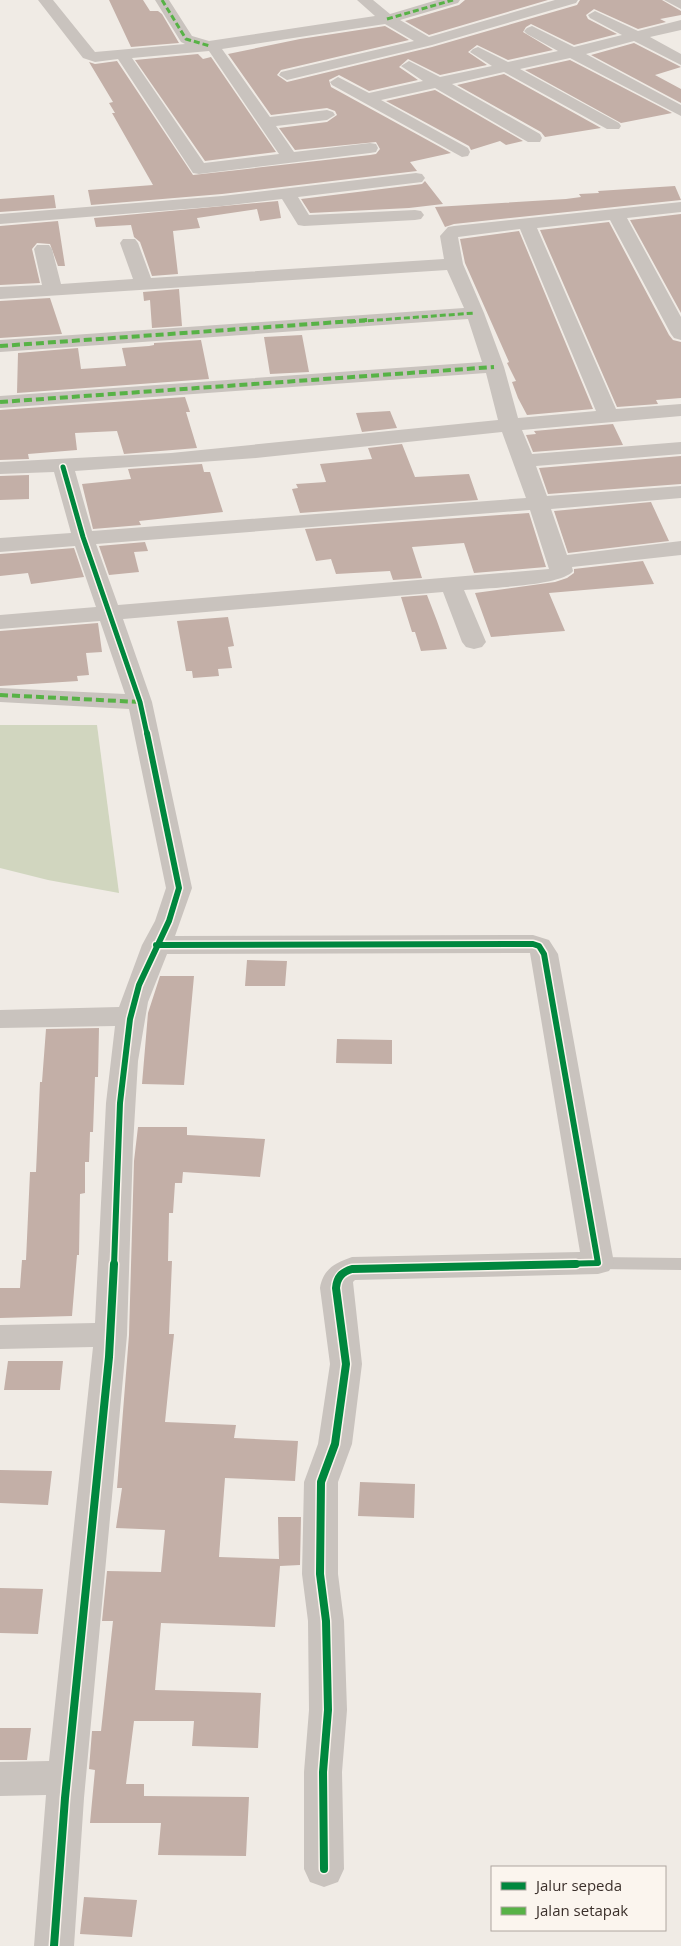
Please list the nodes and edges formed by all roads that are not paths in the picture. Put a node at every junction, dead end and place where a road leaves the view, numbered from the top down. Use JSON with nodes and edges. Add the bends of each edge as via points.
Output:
{"nodes":[{"id":1,"x":45,"y":0,"type":"edge"},
{"id":2,"x":162,"y":0,"type":"edge"},
{"id":3,"x":364,"y":0,"type":"edge"},
{"id":4,"x":453,"y":0,"type":"edge"},
{"id":5,"x":571,"y":0,"type":"edge"},
{"id":6,"x":671,"y":0,"type":"edge"},
{"id":7,"x":681,"y":5,"type":"edge"},
{"id":8,"x":595,"y":15,"type":"dead end"},
{"id":9,"x":387,"y":19,"type":"junction"},
{"id":10,"x":681,"y":26,"type":"edge"},
{"id":11,"x":532,"y":31,"type":"dead end"},
{"id":12,"x":636,"y":38,"type":"junction"},
{"id":13,"x":427,"y":42,"type":"junction"},
{"id":14,"x":210,"y":46,"type":"junction"},
{"id":15,"x":478,"y":52,"type":"dead end"},
{"id":16,"x":570,"y":53,"type":"junction"},
{"id":17,"x":122,"y":54,"type":"junction"},
{"id":18,"x":681,"y":60,"type":"edge"},
{"id":19,"x":409,"y":66,"type":"dead end"},
{"id":20,"x":505,"y":68,"type":"junction"},
{"id":21,"x":287,"y":75,"type":"dead end"},
{"id":22,"x":338,"y":82,"type":"dead end"},
{"id":23,"x":438,"y":83,"type":"junction"},
{"id":24,"x":368,"y":98,"type":"junction"},
{"id":25,"x":681,"y":111,"type":"edge"},
{"id":26,"x":327,"y":114,"type":"dead end"},
{"id":27,"x":265,"y":122,"type":"junction"},
{"id":28,"x":613,"y":126,"type":"dead end"},
{"id":29,"x":534,"y":138,"type":"dead end"},
{"id":30,"x":370,"y":148,"type":"dead end"},
{"id":31,"x":462,"y":152,"type":"dead end"},
{"id":32,"x":290,"y":158,"type":"junction"},
{"id":33,"x":200,"y":168,"type":"junction"},
{"id":34,"x":416,"y":178,"type":"dead end"},
{"id":35,"x":287,"y":194,"type":"junction"},
{"id":36,"x":222,"y":201,"type":"junction"},
{"id":37,"x":681,"y":207,"type":"edge"},
{"id":38,"x":616,"y":214,"type":"junction"},
{"id":39,"x":415,"y":215,"type":"dead end"},
{"id":40,"x":0,"y":219,"type":"edge"},
{"id":41,"x":526,"y":222,"type":"junction"},
{"id":42,"x":129,"y":243,"type":"dead end"},
{"id":43,"x":43,"y":249,"type":"dead end"},
{"id":44,"x":454,"y":264,"type":"junction"},
{"id":45,"x":144,"y":284,"type":"junction"},
{"id":46,"x":53,"y":290,"type":"junction"},
{"id":47,"x":0,"y":293,"type":"edge"},
{"id":48,"x":475,"y":313,"type":"junction"},
{"id":49,"x":681,"y":334,"type":"edge"},
{"id":50,"x":0,"y":346,"type":"edge"},
{"id":51,"x":494,"y":367,"type":"junction"},
{"id":52,"x":0,"y":402,"type":"edge"},
{"id":53,"x":680,"y":411,"type":"edge"},
{"id":54,"x":608,"y":415,"type":"junction"},
{"id":55,"x":510,"y":426,"type":"junction"},
{"id":56,"x":681,"y":448,"type":"edge"},
{"id":57,"x":524,"y":461,"type":"junction"},
{"id":58,"x":63,"y":467,"type":"junction"},
{"id":59,"x":0,"y":468,"type":"edge"},
{"id":60,"x":681,"y":492,"type":"edge"},
{"id":61,"x":539,"y":504,"type":"junction"},
{"id":62,"x":83,"y":537,"type":"junction"},
{"id":63,"x":0,"y":544,"type":"edge"},
{"id":64,"x":681,"y":548,"type":"edge"},
{"id":65,"x":560,"y":562,"type":"junction"},
{"id":66,"x":451,"y":585,"type":"junction"},
{"id":67,"x":108,"y":612,"type":"junction"},
{"id":68,"x":0,"y":622,"type":"edge"},
{"id":69,"x":474,"y":642,"type":"dead end"},
{"id":70,"x":0,"y":695,"type":"edge"},
{"id":71,"x":141,"y":704,"type":"junction"},
{"id":72,"x":156,"y":945,"type":"junction"},
{"id":73,"x":130,"y":1016,"type":"junction"},
{"id":74,"x":0,"y":1019,"type":"edge"},
{"id":75,"x":598,"y":1263,"type":"junction"},
{"id":76,"x":681,"y":1264,"type":"edge"},
{"id":77,"x":111,"y":1335,"type":"junction"},
{"id":78,"x":0,"y":1337,"type":"edge"},
{"id":79,"x":66,"y":1778,"type":"junction"},
{"id":80,"x":0,"y":1779,"type":"edge"},
{"id":81,"x":324,"y":1869,"type":"dead end"},
{"id":82,"x":54,"y":1946,"type":"edge"}],
"edges":[{"from":1,"to":17,"type":"street","via":[[88,55]]},
{"from":2,"to":14,"type":"street","via":[[186,39]]},
{"from":3,"to":9,"type":"street"},
{"from":4,"to":9,"type":"street"},
{"from":5,"to":13,"type":"street"},
{"from":6,"to":7,"type":"street"},
{"from":8,"to":12,"type":"street"},
{"from":9,"to":13,"type":"street"},
{"from":9,"to":14,"type":"street"},
{"from":10,"to":12,"type":"street"},
{"from":11,"to":16,"type":"street"},
{"from":12,"to":16,"type":"street"},
{"from":12,"to":18,"type":"street"},
{"from":13,"to":21,"type":"street"},
{"from":14,"to":17,"type":"street"},
{"from":14,"to":27,"type":"street"},
{"from":15,"to":20,"type":"street"},
{"from":16,"to":20,"type":"street"},
{"from":16,"to":25,"type":"street"},
{"from":17,"to":33,"type":"street"},
{"from":19,"to":23,"type":"street"},
{"from":20,"to":23,"type":"street"},
{"from":20,"to":28,"type":"street"},
{"from":22,"to":24,"type":"street"},
{"from":23,"to":24,"type":"street"},
{"from":23,"to":29,"type":"street"},
{"from":24,"to":31,"type":"street"},
{"from":26,"to":27,"type":"street"},
{"from":27,"to":32,"type":"street"},
{"from":30,"to":32,"type":"street"},
{"from":32,"to":33,"type":"street"},
{"from":33,"to":36,"type":"street"},
{"from":34,"to":35,"type":"street"},
{"from":35,"to":36,"type":"street"},
{"from":35,"to":39,"type":"street","via":[[304,221]]},
{"from":36,"to":40,"type":"street"},
{"from":37,"to":38,"type":"street"},
{"from":38,"to":41,"type":"street"},
{"from":38,"to":49,"type":"street"},
{"from":41,"to":44,"type":"street","via":[[454,230],[449,236]]},
{"from":41,"to":54,"type":"street"},
{"from":42,"to":45,"type":"street"},
{"from":43,"to":46,"type":"street"},
{"from":44,"to":45,"type":"street"},
{"from":44,"to":48,"type":"street"},
{"from":45,"to":46,"type":"street"},
{"from":46,"to":47,"type":"street"},
{"from":48,"to":50,"type":"street"},
{"from":48,"to":51,"type":"street"},
{"from":51,"to":52,"type":"street"},
{"from":51,"to":55,"type":"street"},
{"from":53,"to":54,"type":"street"},
{"from":54,"to":55,"type":"street"},
{"from":55,"to":57,"type":"street"},
{"from":55,"to":58,"type":"street"},
{"from":56,"to":57,"type":"street"},
{"from":57,"to":61,"type":"street"},
{"from":58,"to":59,"type":"street"},
{"from":58,"to":62,"type":"street"},
{"from":60,"to":61,"type":"street"},
{"from":61,"to":62,"type":"street"},
{"from":61,"to":65,"type":"street"},
{"from":62,"to":63,"type":"street"},
{"from":62,"to":67,"type":"street"},
{"from":64,"to":65,"type":"street"},
{"from":65,"to":66,"type":"street","via":[[562,571],[559,574]]},
{"from":66,"to":67,"type":"street"},
{"from":66,"to":69,"type":"street"},
{"from":67,"to":68,"type":"street"},
{"from":67,"to":71,"type":"street"},
{"from":70,"to":71,"type":"street"},
{"from":71,"to":72,"type":"street","via":[[179,888],[175,906]]},
{"from":72,"to":73,"type":"street"},
{"from":72,"to":75,"type":"street","via":[[540,946]]},
{"from":73,"to":74,"type":"street"},
{"from":73,"to":77,"type":"street","via":[[121,1079]]},
{"from":75,"to":76,"type":"lane"},
{"from":75,"to":81,"type":"street","via":[[352,1269],[337,1278],[346,1364],[335,1444],[321,1482],[320,1574],[326,1620],[328,1710],[323,1772]]},
{"from":77,"to":78,"type":"street"},
{"from":77,"to":79,"type":"street"},
{"from":79,"to":80,"type":"street"},
{"from":79,"to":82,"type":"street"}]}
